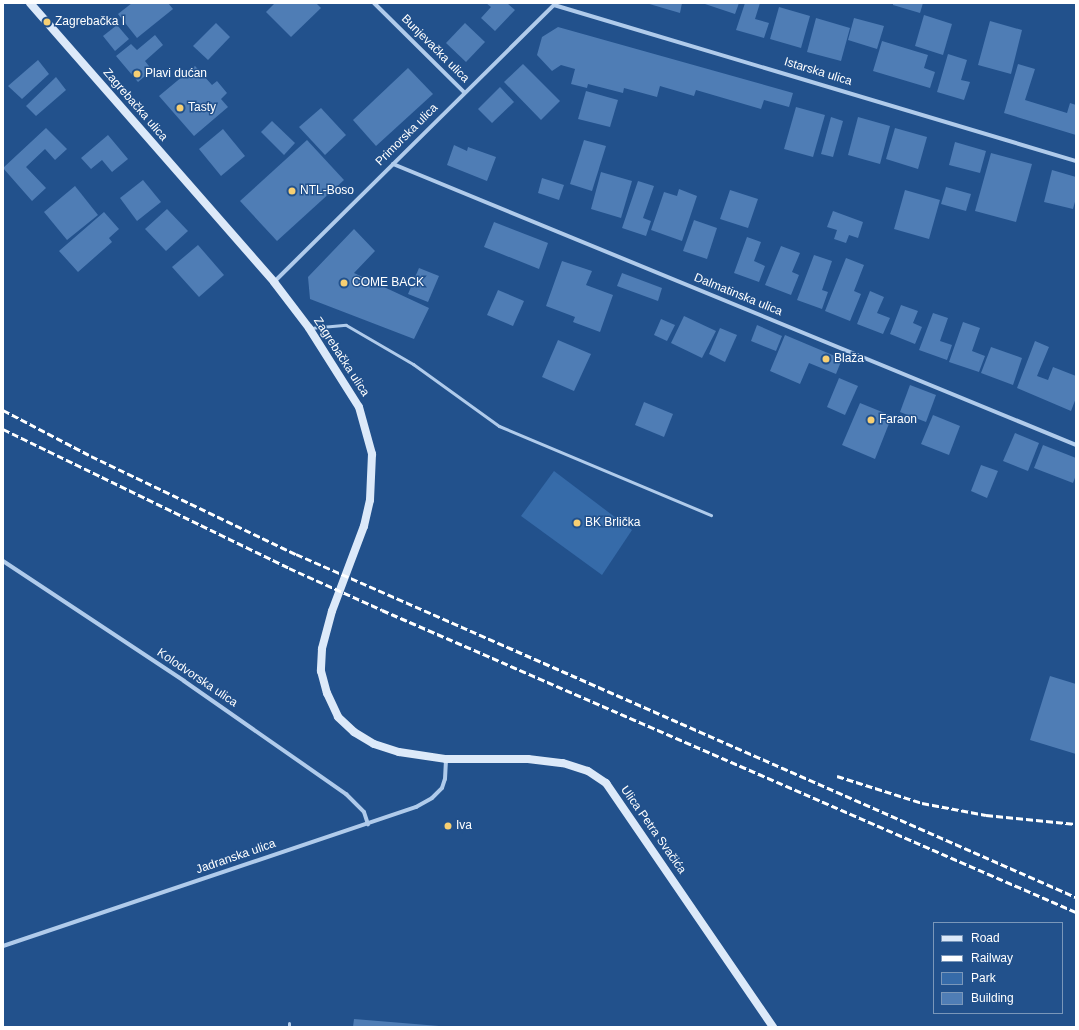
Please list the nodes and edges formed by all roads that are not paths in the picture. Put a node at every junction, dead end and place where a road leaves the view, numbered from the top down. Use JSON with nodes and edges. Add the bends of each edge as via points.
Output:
{"nodes":[{"id":1,"x":30,"y":3,"type":"edge"},
{"id":2,"x":374,"y":3,"type":"edge"},
{"id":3,"x":555,"y":4,"type":"edge"},
{"id":4,"x":464,"y":92,"type":"junction"},
{"id":5,"x":1076,"y":161,"type":"edge"},
{"id":6,"x":393,"y":164,"type":"junction"},
{"id":7,"x":274,"y":282,"type":"junction"},
{"id":8,"x":309,"y":328,"type":"junction"},
{"id":9,"x":1076,"y":445,"type":"edge"},
{"id":10,"x":711,"y":516,"type":"dead end"},
{"id":11,"x":3,"y":561,"type":"edge"},
{"id":12,"x":446,"y":759,"type":"junction"},
{"id":13,"x":368,"y":824,"type":"junction"},
{"id":14,"x":3,"y":946,"type":"edge"},
{"id":15,"x":289,"y":1023,"type":"dead end"},
{"id":16,"x":289,"y":1027,"type":"edge"},
{"id":17,"x":773,"y":1027,"type":"edge"}],
"edges":[{"from":1,"to":7,"type":"main road","name":"Zagrebačka ulica"},
{"from":2,"to":4,"type":"street","name":"Bunjevačka ulica"},
{"from":3,"to":4,"type":"street","name":"Primorska ulica"},
{"from":3,"to":5,"type":"street","name":"Istarska ulica"},
{"from":4,"to":6,"type":"street","name":"Primorska ulica"},
{"from":6,"to":7,"type":"street","name":"Primorska ulica"},
{"from":6,"to":9,"type":"street","name":"Dalmatinska ulica"},
{"from":7,"to":8,"type":"main road","name":"Zagrebačka ulica"},
{"from":8,"to":10,"type":"lane","via":[[346,325],[413,364],[499,426]]},
{"from":8,"to":12,"type":"main road","name":"Zagrebačka ulica","via":[[359,407],[372,454],[372,485],[364,526],[332,611],[322,649],[322,671],[327,693],[338,717],[354,732],[374,744],[399,752]]},
{"from":11,"to":13,"type":"street","name":"Kolodvorska ulica","via":[[184,681],[346,794],[364,812]]},
{"from":12,"to":13,"type":"street","name":"Jadranska ulica","via":[[442,788],[432,798]]},
{"from":12,"to":17,"type":"main road","name":"Ulica Petra Svačića","via":[[528,759],[563,763],[588,771],[606,783]]},
{"from":13,"to":14,"type":"street","name":"Jadranska ulica"},
{"from":15,"to":16,"type":"lane"}]}
